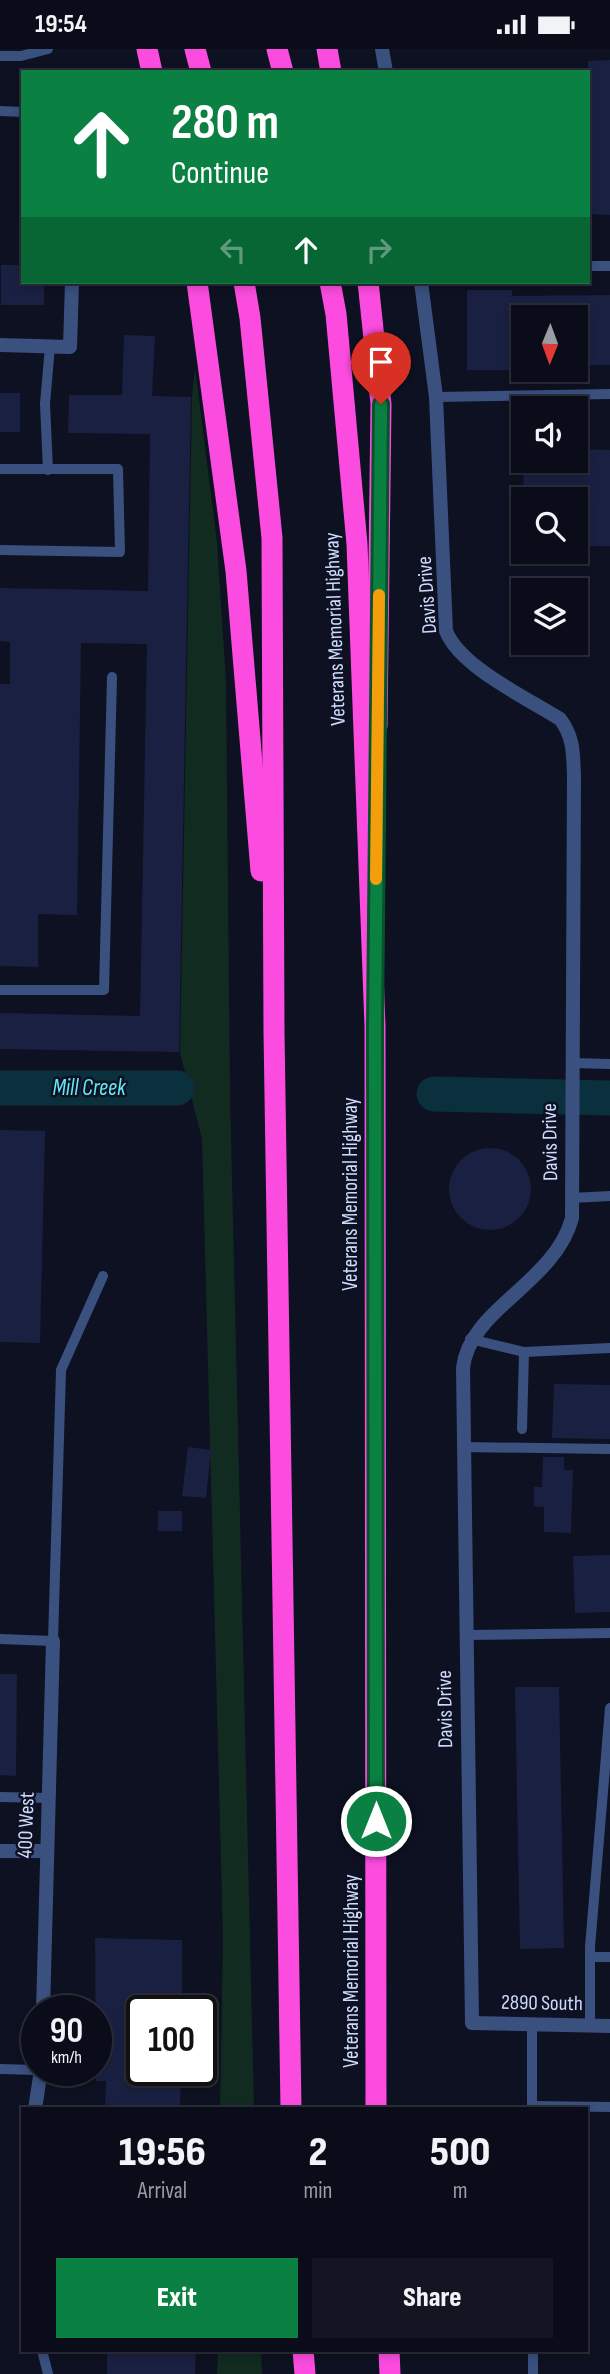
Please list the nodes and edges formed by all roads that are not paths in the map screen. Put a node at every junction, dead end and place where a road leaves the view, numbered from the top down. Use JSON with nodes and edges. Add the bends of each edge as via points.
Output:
{"nodes":[{"id":1,"x":48,"y":49,"type":"edge"},
{"id":2,"x":147,"y":49,"type":"edge"},
{"id":3,"x":195,"y":49,"type":"edge"},
{"id":4,"x":277,"y":49,"type":"edge"},
{"id":5,"x":327,"y":49,"type":"edge"},
{"id":6,"x":382,"y":49,"type":"edge"},
{"id":7,"x":0,"y":56,"type":"edge"},
{"id":8,"x":152,"y":70,"type":"edge"},
{"id":9,"x":200,"y":70,"type":"edge"},
{"id":10,"x":283,"y":70,"type":"edge"},
{"id":11,"x":331,"y":70,"type":"edge"},
{"id":12,"x":386,"y":70,"type":"edge"},
{"id":13,"x":0,"y":111,"type":"edge"},
{"id":14,"x":21,"y":112,"type":"edge"},
{"id":15,"x":590,"y":266,"type":"edge"},
{"id":16,"x":610,"y":266,"type":"edge"},
{"id":17,"x":72,"y":284,"type":"edge"},
{"id":18,"x":197,"y":284,"type":"edge"},
{"id":19,"x":244,"y":284,"type":"edge"},
{"id":20,"x":330,"y":284,"type":"edge"},
{"id":21,"x":368,"y":284,"type":"edge"},
{"id":22,"x":421,"y":284,"type":"edge"},
{"id":23,"x":0,"y":345,"type":"edge"},
{"id":24,"x":50,"y":346,"type":"junction"},
{"id":25,"x":610,"y":394,"type":"edge"},
{"id":26,"x":436,"y":397,"type":"junction"},
{"id":27,"x":0,"y":468,"type":"edge"},
{"id":28,"x":48,"y":470,"type":"junction"},
{"id":29,"x":0,"y":550,"type":"edge"},
{"id":30,"x":112,"y":677,"type":"dead end"},
{"id":31,"x":0,"y":990,"type":"edge"},
{"id":32,"x":375,"y":1026,"type":"junction"},
{"id":33,"x":274,"y":1032,"type":"junction"},
{"id":34,"x":570,"y":1063,"type":"junction"},
{"id":35,"x":610,"y":1064,"type":"edge"},
{"id":36,"x":610,"y":1196,"type":"edge"},
{"id":37,"x":572,"y":1198,"type":"junction"},
{"id":38,"x":103,"y":1276,"type":"dead end"},
{"id":39,"x":470,"y":1339,"type":"junction"},
{"id":40,"x":610,"y":1348,"type":"edge"},
{"id":41,"x":524,"y":1352,"type":"junction"},
{"id":42,"x":522,"y":1429,"type":"dead end"},
{"id":43,"x":463,"y":1447,"type":"junction"},
{"id":44,"x":610,"y":1449,"type":"edge"},
{"id":45,"x":610,"y":1633,"type":"edge"},
{"id":46,"x":465,"y":1635,"type":"junction"},
{"id":47,"x":0,"y":1639,"type":"edge"},
{"id":48,"x":52,"y":1641,"type":"junction"},
{"id":49,"x":610,"y":1708,"type":"edge"},
{"id":50,"x":0,"y":1797,"type":"edge"},
{"id":51,"x":48,"y":1798,"type":"junction"},
{"id":52,"x":0,"y":1850,"type":"edge"},
{"id":53,"x":46,"y":1851,"type":"junction"},
{"id":54,"x":590,"y":1957,"type":"junction"},
{"id":55,"x":610,"y":1957,"type":"edge"},
{"id":56,"x":43,"y":1995,"type":"edge"},
{"id":57,"x":472,"y":2023,"type":"joint"},
{"id":58,"x":532,"y":2024,"type":"junction"},
{"id":59,"x":590,"y":2025,"type":"junction"},
{"id":60,"x":610,"y":2025,"type":"edge"},
{"id":61,"x":0,"y":2069,"type":"edge"},
{"id":62,"x":21,"y":2070,"type":"edge"},
{"id":63,"x":37,"y":2086,"type":"edge"},
{"id":64,"x":35,"y":2107,"type":"edge"},
{"id":65,"x":291,"y":2107,"type":"edge"},
{"id":66,"x":376,"y":2107,"type":"edge"},
{"id":67,"x":532,"y":2107,"type":"edge"},
{"id":68,"x":610,"y":2107,"type":"edge"},
{"id":69,"x":42,"y":2352,"type":"edge"},
{"id":70,"x":303,"y":2352,"type":"edge"},
{"id":71,"x":389,"y":2352,"type":"edge"},
{"id":72,"x":533,"y":2352,"type":"edge"},
{"id":73,"x":48,"y":2374,"type":"edge"},
{"id":74,"x":305,"y":2374,"type":"edge"},
{"id":75,"x":390,"y":2374,"type":"edge"},
{"id":76,"x":533,"y":2374,"type":"edge"}],
"edges":[{"from":1,"to":7,"type":"lane"},
{"from":2,"to":8,"type":"highway"},
{"from":3,"to":9,"type":"highway"},
{"from":4,"to":10,"type":"highway"},
{"from":5,"to":11,"type":"highway"},
{"from":6,"to":12,"type":"street"},
{"from":13,"to":14,"type":"lane"},
{"from":15,"to":16,"type":"lane"},
{"from":17,"to":24,"type":"street","via":[[70,347]]},
{"from":18,"to":33,"type":"highway","via":[[236,571]]},
{"from":19,"to":33,"type":"highway","via":[[272,538]]},
{"from":20,"to":32,"type":"highway","name":"Veterans Memorial Highway","via":[[357,544]]},
{"from":21,"to":32,"type":"highway","via":[[381,404]]},
{"from":22,"to":26,"type":"street","name":"Davis Drive"},
{"from":23,"to":24,"type":"street"},
{"from":24,"to":28,"type":"lane","via":[[45,404]]},
{"from":25,"to":26,"type":"lane"},
{"from":26,"to":34,"type":"street","name":"Davis Drive","via":[[446,631],[470,662],[560,719],[573,745]]},
{"from":27,"to":28,"type":"lane"},
{"from":28,"to":29,"type":"lane","via":[[118,469],[120,552]]},
{"from":30,"to":31,"type":"lane","via":[[104,990]]},
{"from":32,"to":66,"type":"highway","name":"Veterans Memorial Highway"},
{"from":33,"to":65,"type":"highway"},
{"from":34,"to":35,"type":"lane"},
{"from":34,"to":37,"type":"street","name":"Davis Drive"},
{"from":36,"to":37,"type":"lane"},
{"from":37,"to":39,"type":"street","name":"Davis Drive","via":[[567,1238],[550,1262]]},
{"from":38,"to":48,"type":"lane","via":[[61,1370]]},
{"from":39,"to":41,"type":"lane"},
{"from":39,"to":43,"type":"street","name":"Davis Drive","via":[[463,1368]]},
{"from":40,"to":41,"type":"lane"},
{"from":41,"to":42,"type":"lane"},
{"from":43,"to":44,"type":"lane"},
{"from":43,"to":46,"type":"street","name":"Davis Drive"},
{"from":45,"to":46,"type":"lane"},
{"from":46,"to":57,"type":"street","name":"Davis Drive"},
{"from":47,"to":48,"type":"lane"},
{"from":48,"to":51,"type":"street","name":"400 West"},
{"from":49,"to":54,"type":"lane"},
{"from":50,"to":51,"type":"lane"},
{"from":51,"to":53,"type":"street","name":"400 West"},
{"from":52,"to":53,"type":"street"},
{"from":53,"to":56,"type":"street","name":"400 West"},
{"from":54,"to":55,"type":"lane"},
{"from":54,"to":59,"type":"lane"},
{"from":57,"to":58,"type":"street","name":"2890 South"},
{"from":58,"to":59,"type":"street","name":"2890 South"},
{"from":58,"to":67,"type":"lane"},
{"from":59,"to":60,"type":"street","name":"2890 South"},
{"from":61,"to":62,"type":"lane"},
{"from":63,"to":64,"type":"street"},
{"from":67,"to":68,"type":"lane"},
{"from":69,"to":73,"type":"lane"},
{"from":70,"to":74,"type":"highway"},
{"from":71,"to":75,"type":"highway"},
{"from":72,"to":76,"type":"lane"}]}
